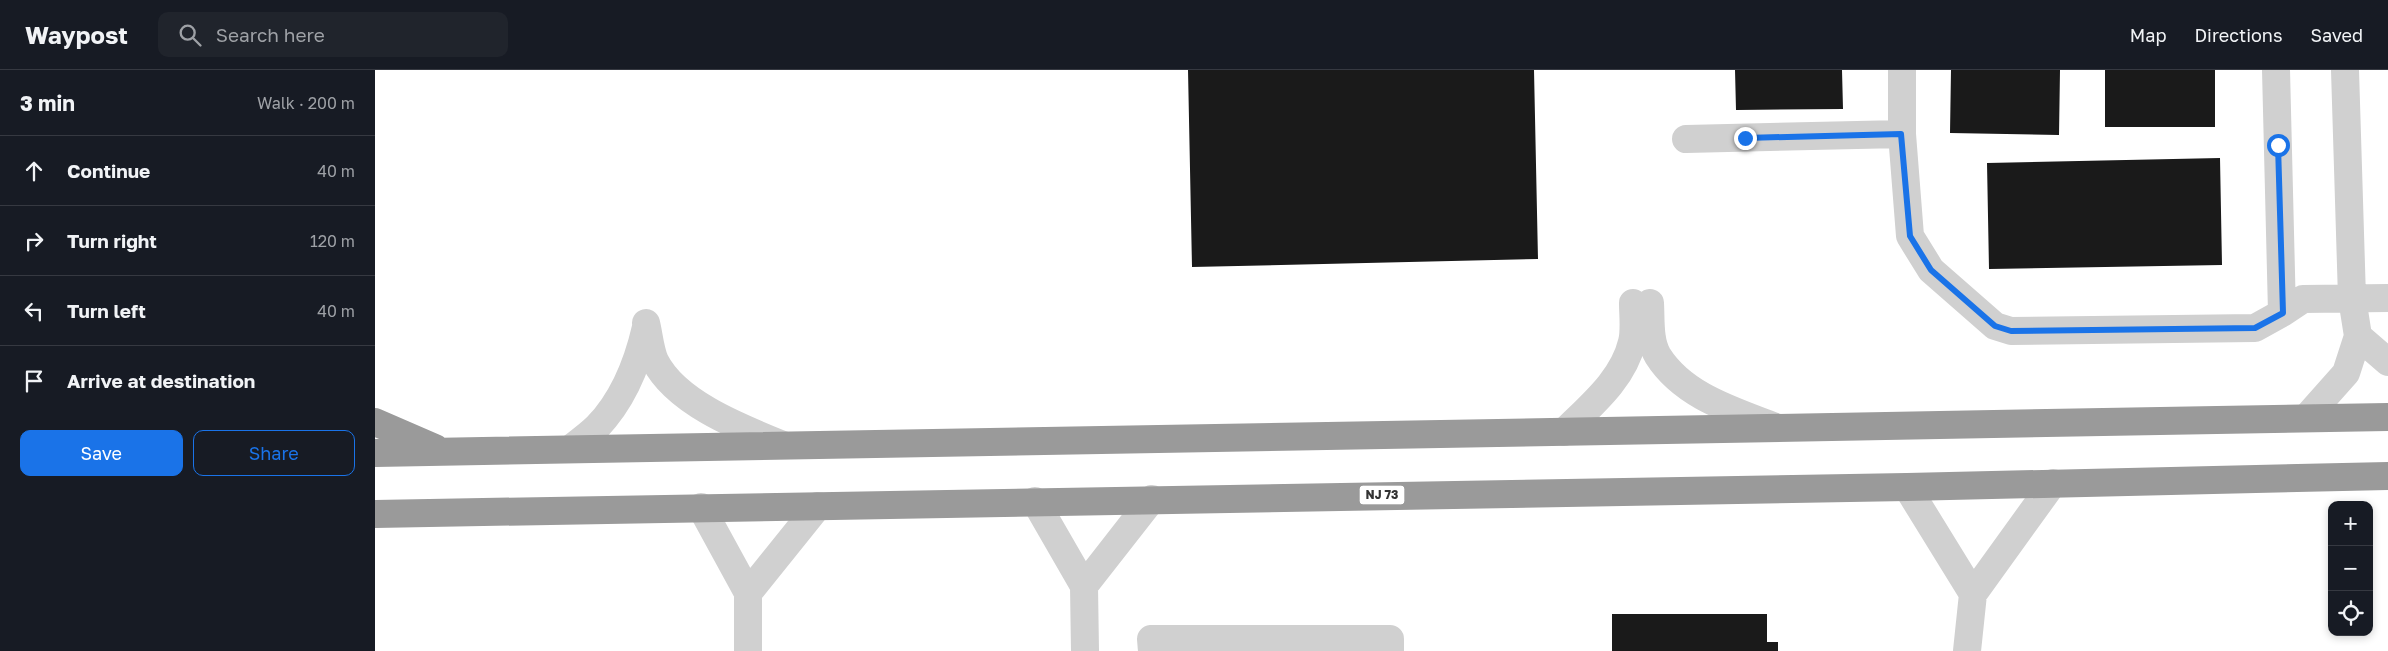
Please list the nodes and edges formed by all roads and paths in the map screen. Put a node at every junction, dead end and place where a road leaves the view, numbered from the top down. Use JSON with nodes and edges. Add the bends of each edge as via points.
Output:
{"nodes":[{"id":1,"x":1902,"y":70,"type":"edge"},
{"id":2,"x":2276,"y":70,"type":"edge"},
{"id":3,"x":2345,"y":70,"type":"edge"},
{"id":4,"x":1901,"y":134,"type":"junction"},
{"id":5,"x":1685,"y":139,"type":"dead end"},
{"id":6,"x":2352,"y":298,"type":"junction"},
{"id":7,"x":2388,"y":298,"type":"edge"},
{"id":8,"x":2283,"y":313,"type":"junction"},
{"id":9,"x":2358,"y":336,"type":"junction"},
{"id":10,"x":2388,"y":362,"type":"edge"},
{"id":11,"x":2388,"y":417,"type":"edge"},
{"id":12,"x":2306,"y":418,"type":"junction"},
{"id":13,"x":375,"y":422,"type":"edge"},
{"id":14,"x":1778,"y":428,"type":"junction"},
{"id":15,"x":1564,"y":432,"type":"junction"},
{"id":16,"x":783,"y":446,"type":"junction"},
{"id":17,"x":570,"y":449,"type":"junction"},
{"id":18,"x":443,"y":452,"type":"junction"},
{"id":19,"x":375,"y":453,"type":"edge"},
{"id":20,"x":2388,"y":476,"type":"edge"},
{"id":21,"x":2053,"y":483,"type":"junction"},
{"id":22,"x":1907,"y":487,"type":"junction"},
{"id":23,"x":1152,"y":499,"type":"junction"},
{"id":24,"x":1035,"y":501,"type":"junction"},
{"id":25,"x":818,"y":506,"type":"junction"},
{"id":26,"x":701,"y":507,"type":"junction"},
{"id":27,"x":375,"y":514,"type":"edge"},
{"id":28,"x":1084,"y":586,"type":"junction"},
{"id":29,"x":748,"y":593,"type":"junction"},
{"id":30,"x":1973,"y":594,"type":"junction"},
{"id":31,"x":748,"y":651,"type":"edge"},
{"id":32,"x":1085,"y":651,"type":"edge"},
{"id":33,"x":1151,"y":651,"type":"edge"},
{"id":34,"x":1390,"y":651,"type":"edge"},
{"id":35,"x":1967,"y":651,"type":"edge"}],
"edges":[{"from":1,"to":4,"type":"lane"},
{"from":2,"to":8,"type":"lane"},
{"from":3,"to":6,"type":"lane"},
{"from":4,"to":5,"type":"lane"},
{"from":4,"to":8,"type":"lane","via":[[1910,236],[1931,270],[1995,326],[2011,331],[2255,328]]},
{"from":6,"to":7,"type":"lane"},
{"from":6,"to":8,"type":"lane","via":[[2303,299]]},
{"from":6,"to":9,"type":"lane"},
{"from":9,"to":10,"type":"lane"},
{"from":9,"to":12,"type":"lane","via":[[2346,373]]},
{"from":11,"to":12,"type":"highway"},
{"from":12,"to":14,"type":"highway"},
{"from":13,"to":18,"type":"highway"},
{"from":14,"to":15,"type":"highway"},
{"from":14,"to":15,"type":"lane","via":[[1728,409],[1695,393],[1683,382],[1658,355],[1642,303],[1632,342],[1617,376]]},
{"from":15,"to":16,"type":"highway"},
{"from":16,"to":17,"type":"highway"},
{"from":16,"to":17,"type":"lane","via":[[735,426],[686,395],[667,378],[655,360],[646,323],[639,354],[623,390],[598,426]]},
{"from":17,"to":18,"type":"highway"},
{"from":18,"to":19,"type":"highway"},
{"from":20,"to":21,"type":"highway","number":"NJ 73"},
{"from":21,"to":22,"type":"highway","number":"NJ 73"},
{"from":21,"to":30,"type":"lane"},
{"from":22,"to":23,"type":"highway","number":"NJ 73"},
{"from":22,"to":30,"type":"lane"},
{"from":23,"to":24,"type":"highway","number":"NJ 73"},
{"from":23,"to":28,"type":"lane"},
{"from":24,"to":25,"type":"highway","number":"NJ 73"},
{"from":24,"to":28,"type":"lane"},
{"from":25,"to":26,"type":"highway","number":"NJ 73"},
{"from":25,"to":29,"type":"lane"},
{"from":26,"to":27,"type":"highway","number":"NJ 73"},
{"from":26,"to":29,"type":"lane"},
{"from":28,"to":32,"type":"lane"},
{"from":29,"to":31,"type":"lane"},
{"from":30,"to":35,"type":"lane"},
{"from":33,"to":34,"type":"lane","via":[[1151,639],[1390,639]]}]}
